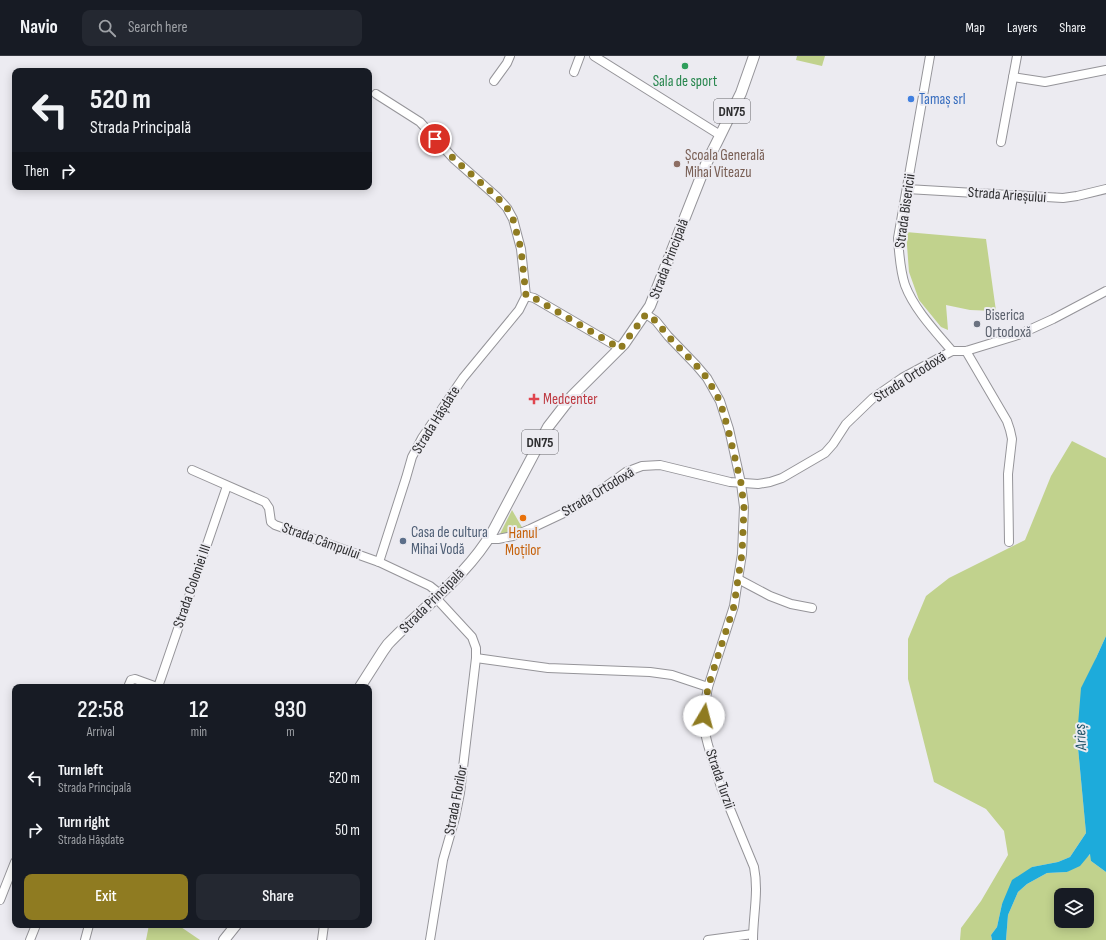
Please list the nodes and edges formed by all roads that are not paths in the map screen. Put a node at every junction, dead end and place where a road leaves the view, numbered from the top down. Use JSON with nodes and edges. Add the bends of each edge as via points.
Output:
{"nodes":[{"id":1,"x":510,"y":56,"type":"edge"},
{"id":2,"x":580,"y":56,"type":"edge"},
{"id":3,"x":594,"y":56,"type":"edge"},
{"id":4,"x":754,"y":56,"type":"edge"},
{"id":5,"x":930,"y":56,"type":"edge"},
{"id":6,"x":1017,"y":56,"type":"edge"},
{"id":7,"x":1106,"y":70,"type":"edge"},
{"id":8,"x":574,"y":72,"type":"dead end"},
{"id":9,"x":1013,"y":77,"type":"junction"},
{"id":10,"x":494,"y":81,"type":"dead end"},
{"id":11,"x":376,"y":94,"type":"dead end"},
{"id":12,"x":720,"y":135,"type":"junction"},
{"id":13,"x":1001,"y":142,"type":"dead end"},
{"id":14,"x":908,"y":189,"type":"junction"},
{"id":15,"x":1106,"y":189,"type":"edge"},
{"id":16,"x":1106,"y":291,"type":"edge"},
{"id":17,"x":526,"y":296,"type":"junction"},
{"id":18,"x":646,"y":314,"type":"junction"},
{"id":19,"x":620,"y":349,"type":"junction"},
{"id":20,"x":952,"y":351,"type":"junction"},
{"id":21,"x":966,"y":351,"type":"junction"},
{"id":22,"x":192,"y":470,"type":"dead end"},
{"id":23,"x":741,"y":483,"type":"junction"},
{"id":24,"x":227,"y":486,"type":"junction"},
{"id":25,"x":488,"y":539,"type":"junction"},
{"id":26,"x":1008,"y":542,"type":"dead end"},
{"id":27,"x":379,"y":562,"type":"junction"},
{"id":28,"x":738,"y":579,"type":"junction"},
{"id":29,"x":438,"y":596,"type":"junction"},
{"id":30,"x":812,"y":608,"type":"dead end"},
{"id":31,"x":476,"y":658,"type":"junction"},
{"id":32,"x":129,"y":684,"type":"edge"},
{"id":33,"x":149,"y":684,"type":"edge"},
{"id":34,"x":159,"y":684,"type":"edge"},
{"id":35,"x":362,"y":684,"type":"edge"},
{"id":36,"x":708,"y":687,"type":"junction"},
{"id":37,"x":12,"y":870,"type":"edge"},
{"id":38,"x":0,"y":900,"type":"edge"},
{"id":39,"x":35,"y":928,"type":"edge"},
{"id":40,"x":88,"y":928,"type":"edge"},
{"id":41,"x":234,"y":928,"type":"edge"},
{"id":42,"x":324,"y":928,"type":"edge"},
{"id":43,"x":753,"y":937,"type":"edge"},
{"id":44,"x":30,"y":940,"type":"edge"},
{"id":45,"x":85,"y":940,"type":"edge"},
{"id":46,"x":224,"y":940,"type":"edge"},
{"id":47,"x":322,"y":940,"type":"edge"},
{"id":48,"x":430,"y":940,"type":"edge"},
{"id":49,"x":708,"y":940,"type":"edge"}],
"edges":[{"from":1,"to":10,"type":"street"},
{"from":2,"to":8,"type":"street"},
{"from":3,"to":12,"type":"street"},
{"from":4,"to":12,"type":"main road","name":"Strada Principală","number":"DN75","via":[[741,93]]},
{"from":5,"to":14,"type":"street","name":"Strada Bisericii"},
{"from":6,"to":9,"type":"street"},
{"from":7,"to":9,"type":"street","via":[[1046,82]]},
{"from":9,"to":13,"type":"street"},
{"from":11,"to":17,"type":"street","via":[[420,122],[454,159],[507,208],[513,219],[521,249]]},
{"from":12,"to":18,"type":"main road","name":"Strada Principală","number":"DN75"},
{"from":14,"to":15,"type":"street","name":"Strada Arieșului","via":[[1063,198]]},
{"from":14,"to":20,"type":"street","name":"Strada Bisericii","via":[[898,238],[904,284],[910,297]]},
{"from":16,"to":21,"type":"street","name":"Strada Ortodoxă","via":[[1018,335]]},
{"from":17,"to":19,"type":"street","via":[[534,298]]},
{"from":17,"to":27,"type":"street","name":"Strada Hășdate","via":[[519,310],[463,378],[422,438],[412,457]]},
{"from":18,"to":19,"type":"main road","name":"Strada Principală","number":"DN75"},
{"from":18,"to":23,"type":"street","name":"Strada Turzii","via":[[656,321],[696,365],[720,401]]},
{"from":19,"to":25,"type":"main road","name":"Strada Principală","number":"DN75","via":[[572,396],[548,428]]},
{"from":20,"to":21,"type":"street","name":"Strada Ortodoxă"},
{"from":20,"to":23,"type":"street","name":"Strada Ortodoxă","via":[[902,378],[873,398],[846,424],[825,453],[782,478],[758,484]]},
{"from":21,"to":26,"type":"street","via":[[1007,421],[1012,438],[1008,474]]},
{"from":22,"to":24,"type":"street","name":"Strada Câmpului"},
{"from":23,"to":25,"type":"street","name":"Strada Ortodoxă","via":[[660,465],[642,466],[626,472],[585,501],[530,530],[513,536]]},
{"from":23,"to":28,"type":"street","name":"Strada Turzii","via":[[744,507]]},
{"from":24,"to":27,"type":"street","name":"Strada Câmpului","via":[[265,502],[269,508],[271,522],[275,525]]},
{"from":24,"to":34,"type":"street","name":"Strada Coloniei III"},
{"from":25,"to":29,"type":"main road","name":"Strada Principală","number":"DN75","via":[[476,556]]},
{"from":27,"to":29,"type":"street","name":"Strada Câmpului","via":[[430,586]]},
{"from":28,"to":30,"type":"street","via":[[770,596]]},
{"from":28,"to":36,"type":"street","name":"Strada Turzii","via":[[734,606]]},
{"from":29,"to":31,"type":"street","name":"Strada Florilor","via":[[472,637]]},
{"from":29,"to":35,"type":"main road","name":"Strada Principală","number":"DN75","via":[[388,644]]},
{"from":31,"to":36,"type":"street","via":[[548,668],[650,672],[672,675]]},
{"from":31,"to":48,"type":"street","name":"Strada Florilor","via":[[460,793],[443,860]]},
{"from":32,"to":33,"type":"street","via":[[135,679]]},
{"from":36,"to":43,"type":"street","name":"Strada Turzii","via":[[704,729],[708,745],[721,787],[754,867],[756,878]]},
{"from":37,"to":38,"type":"street"},
{"from":39,"to":44,"type":"street"},
{"from":40,"to":45,"type":"street"},
{"from":41,"to":46,"type":"main road"},
{"from":42,"to":47,"type":"street"},
{"from":43,"to":49,"type":"street"}]}
